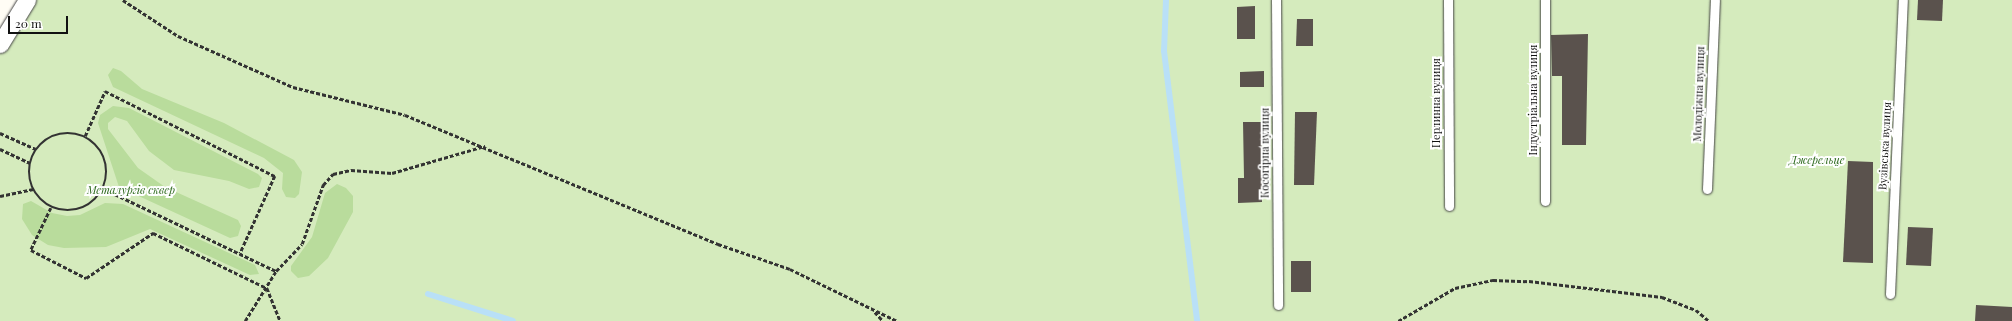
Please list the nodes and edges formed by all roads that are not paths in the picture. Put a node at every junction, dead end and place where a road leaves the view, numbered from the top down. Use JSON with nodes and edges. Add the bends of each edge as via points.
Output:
{"nodes":[{"id":1,"x":27,"y":0,"type":"edge"},
{"id":2,"x":1276,"y":0,"type":"edge"},
{"id":3,"x":1448,"y":0,"type":"edge"},
{"id":4,"x":1545,"y":0,"type":"edge"},
{"id":5,"x":1715,"y":0,"type":"edge"},
{"id":6,"x":1903,"y":0,"type":"edge"},
{"id":7,"x":0,"y":44,"type":"edge"},
{"id":8,"x":1707,"y":189,"type":"dead end"},
{"id":9,"x":1545,"y":201,"type":"dead end"},
{"id":10,"x":1449,"y":206,"type":"dead end"},
{"id":11,"x":1890,"y":294,"type":"dead end"},
{"id":12,"x":1278,"y":305,"type":"dead end"}],
"edges":[{"from":1,"to":7,"type":"street"},
{"from":2,"to":12,"type":"lane","name":"Косогірна вулиця"},
{"from":3,"to":10,"type":"lane","name":"Перлинна вулиця"},
{"from":4,"to":9,"type":"lane","name":"Індустріальна вулиця"},
{"from":5,"to":8,"type":"lane","name":"Молодіжна вулиця"},
{"from":6,"to":11,"type":"lane","name":"Вузівська вулиця"}]}
